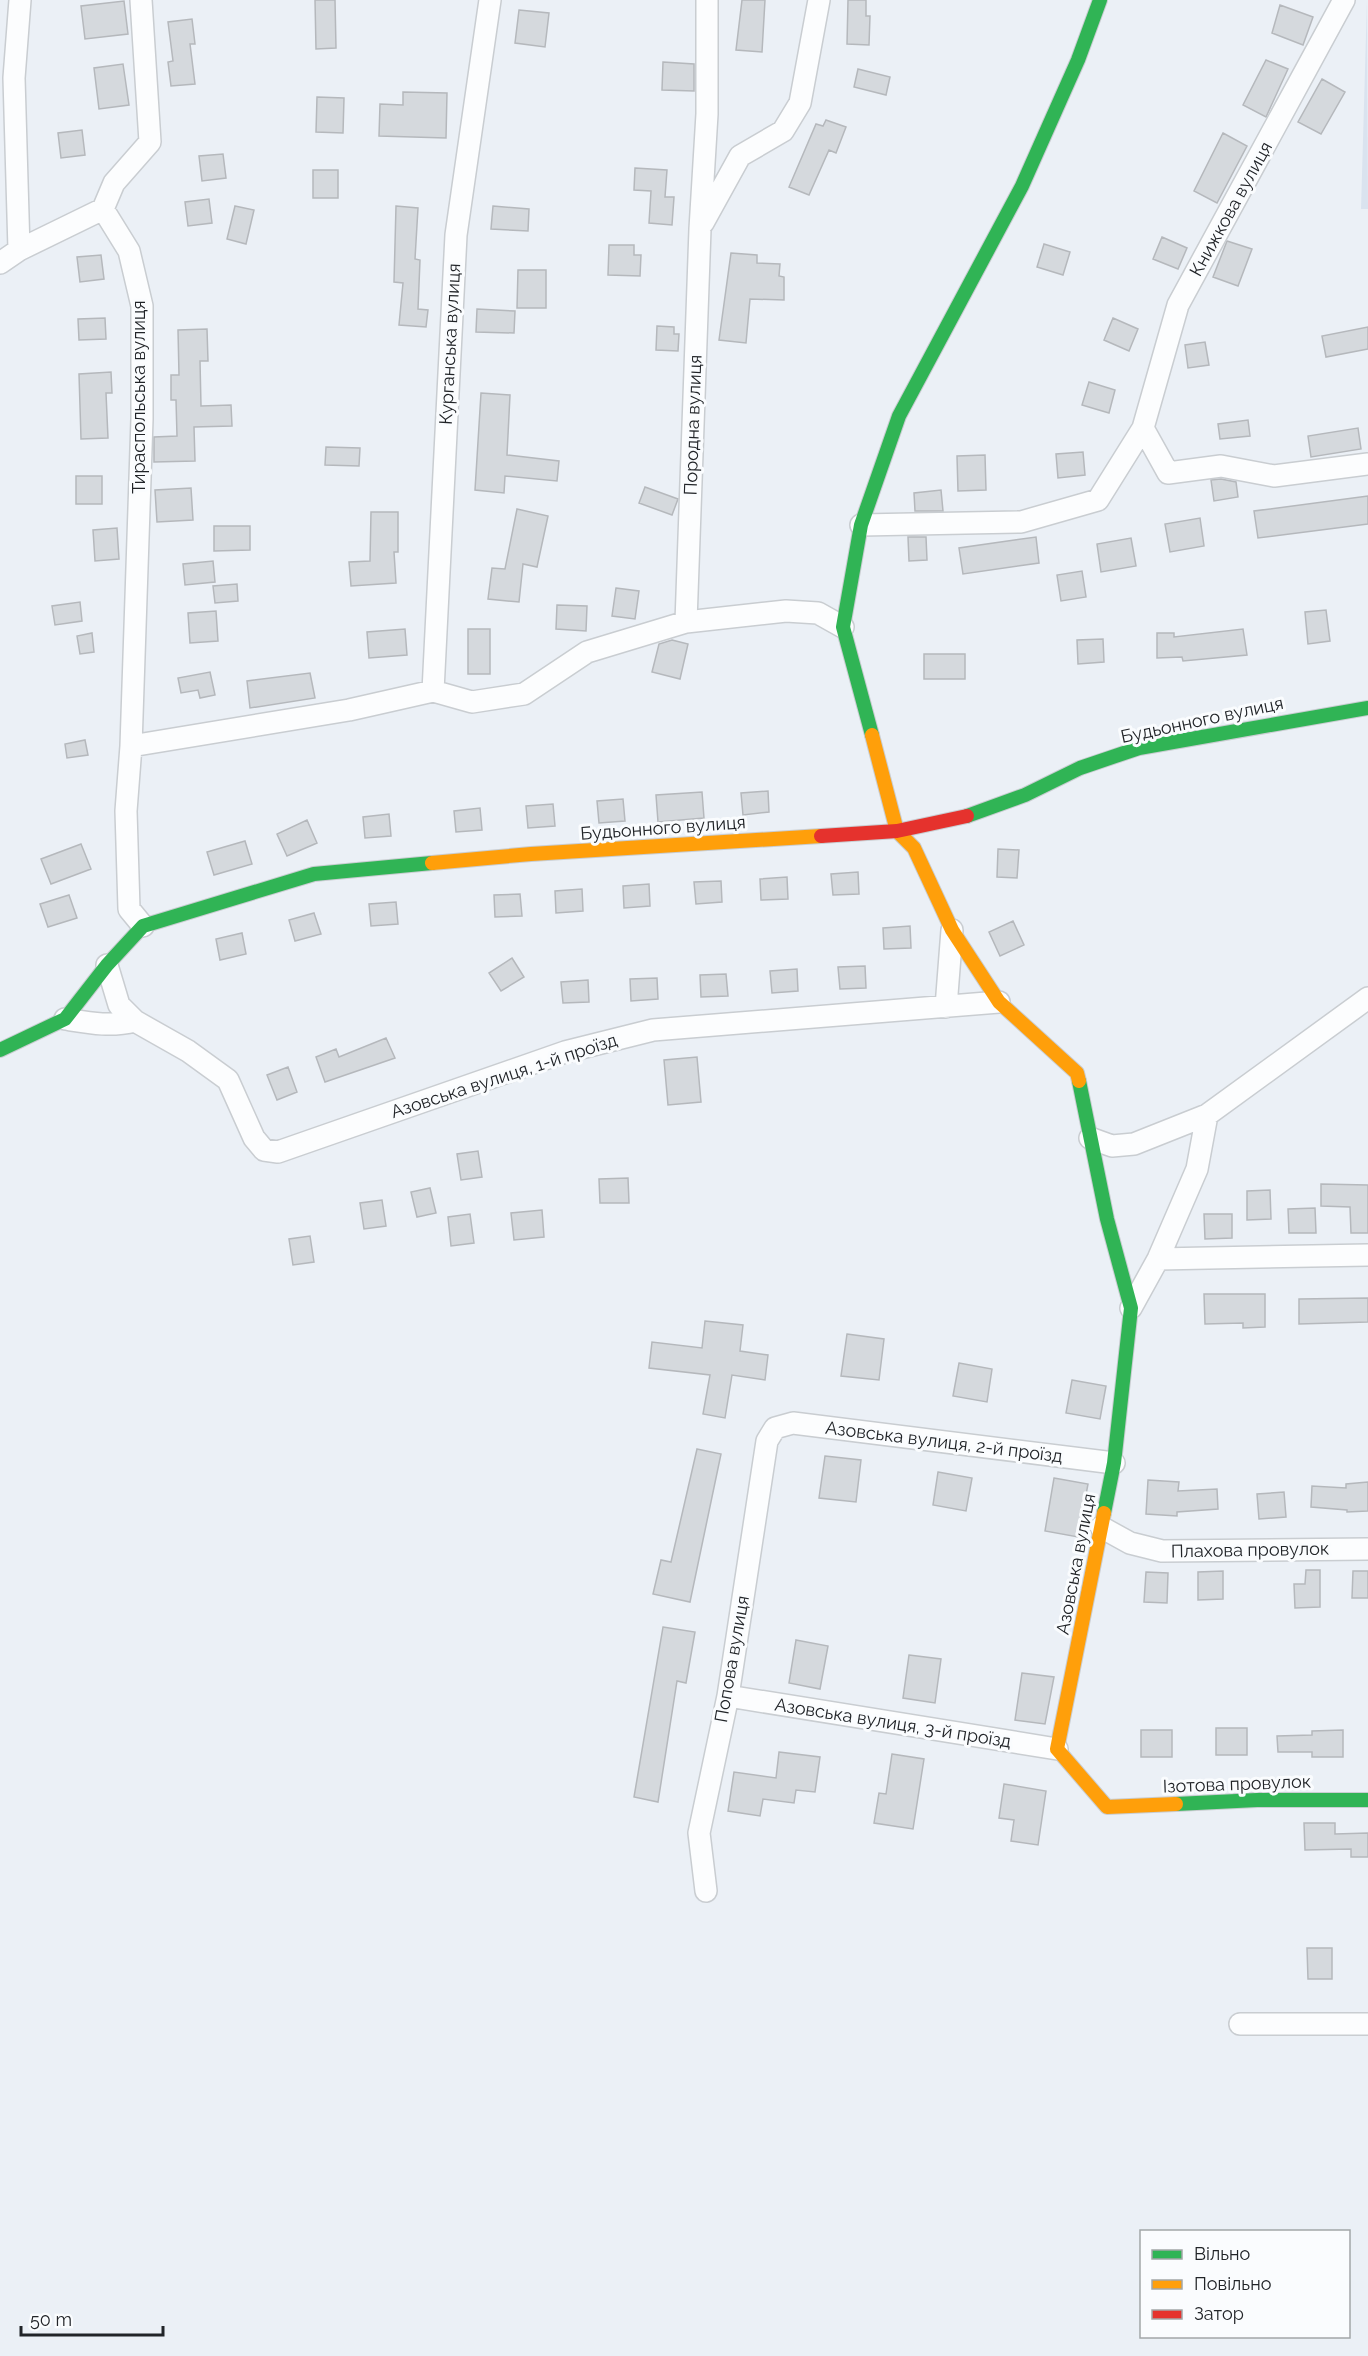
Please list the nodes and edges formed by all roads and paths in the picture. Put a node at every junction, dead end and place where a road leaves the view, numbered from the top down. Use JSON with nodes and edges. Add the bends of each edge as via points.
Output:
{"nodes":[{"id":1,"x":20,"y":0,"type":"edge"},
{"id":2,"x":141,"y":0,"type":"edge"},
{"id":3,"x":490,"y":0,"type":"edge"},
{"id":4,"x":706,"y":0,"type":"edge"},
{"id":5,"x":819,"y":0,"type":"edge"},
{"id":6,"x":1100,"y":0,"type":"edge"},
{"id":7,"x":1344,"y":0,"type":"edge"},
{"id":8,"x":103,"y":210,"type":"junction"},
{"id":9,"x":700,"y":229,"type":"junction"},
{"id":10,"x":20,"y":250,"type":"junction"},
{"id":11,"x":0,"y":263,"type":"edge"},
{"id":12,"x":1143,"y":428,"type":"junction"},
{"id":13,"x":1368,"y":464,"type":"edge"},
{"id":14,"x":861,"y":525,"type":"junction"},
{"id":15,"x":686,"y":622,"type":"junction"},
{"id":16,"x":843,"y":627,"type":"junction"},
{"id":17,"x":433,"y":691,"type":"junction"},
{"id":18,"x":1368,"y":708,"type":"edge"},
{"id":19,"x":131,"y":746,"type":"junction"},
{"id":20,"x":897,"y":831,"type":"junction"},
{"id":21,"x":143,"y":926,"type":"junction"},
{"id":22,"x":952,"y":930,"type":"junction"},
{"id":23,"x":107,"y":964,"type":"junction"},
{"id":24,"x":1368,"y":998,"type":"edge"},
{"id":25,"x":999,"y":1002,"type":"junction"},
{"id":26,"x":946,"y":1006,"type":"junction"},
{"id":27,"x":64,"y":1018,"type":"junction"},
{"id":28,"x":135,"y":1021,"type":"junction"},
{"id":29,"x":0,"y":1050,"type":"edge"},
{"id":30,"x":1207,"y":1115,"type":"junction"},
{"id":31,"x":1090,"y":1138,"type":"junction"},
{"id":32,"x":1368,"y":1255,"type":"edge"},
{"id":33,"x":1158,"y":1259,"type":"junction"},
{"id":34,"x":1131,"y":1308,"type":"junction"},
{"id":35,"x":775,"y":1428,"type":"joint"},
{"id":36,"x":1114,"y":1463,"type":"junction"},
{"id":37,"x":1101,"y":1527,"type":"junction"},
{"id":38,"x":1368,"y":1549,"type":"edge"},
{"id":39,"x":728,"y":1696,"type":"junction"},
{"id":40,"x":1057,"y":1749,"type":"junction"},
{"id":41,"x":1368,"y":1800,"type":"edge"},
{"id":42,"x":706,"y":1891,"type":"dead end"},
{"id":43,"x":1240,"y":2024,"type":"dead end"},
{"id":44,"x":1368,"y":2024,"type":"edge"}],
"edges":[{"from":1,"to":10,"type":"street","via":[[14,78]]},
{"from":2,"to":8,"type":"street","via":[[150,142],[114,183]]},
{"from":3,"to":17,"type":"street","name":"Курганська вулиця","via":[[456,235]]},
{"from":4,"to":9,"type":"street","name":"Породна вулиця","via":[[707,114]]},
{"from":5,"to":9,"type":"street","name":"Породна вулиця","via":[[800,103],[783,130],[740,156]]},
{"from":6,"to":14,"type":"street","via":[[1022,186],[899,416]]},
{"from":7,"to":12,"type":"street","name":"Книжкова вулиця","via":[[1178,305]]},
{"from":8,"to":10,"type":"street"},
{"from":8,"to":19,"type":"street","name":"Тираспольська вулиця","via":[[129,251],[142,306]]},
{"from":9,"to":15,"type":"street","name":"Породна вулиця"},
{"from":10,"to":11,"type":"street"},
{"from":12,"to":13,"type":"street","via":[[1168,473],[1221,466],[1274,476]]},
{"from":12,"to":14,"type":"street","name":"Книжкова вулиця","via":[[1098,500],[1021,522]]},
{"from":14,"to":16,"type":"street"},
{"from":15,"to":16,"type":"street","via":[[786,611],[818,613]]},
{"from":15,"to":17,"type":"street","via":[[586,652],[524,694],[472,702]]},
{"from":16,"to":20,"type":"street"},
{"from":17,"to":19,"type":"street","via":[[349,710]]},
{"from":18,"to":20,"type":"street","name":"Будьонного вулиця","via":[[1139,748],[1080,768],[1025,795],[962,818]]},
{"from":19,"to":21,"type":"street","name":"Тираспольська вулиця","via":[[126,866],[129,909]]},
{"from":20,"to":21,"type":"street","name":"Будьонного вулиця","via":[[531,854],[314,874]]},
{"from":20,"to":22,"type":"street","via":[[914,848]]},
{"from":21,"to":23,"type":"street","name":"Будьонного вулиця"},
{"from":22,"to":25,"type":"street"},
{"from":22,"to":26,"type":"street"},
{"from":23,"to":27,"type":"street","name":"Будьонного вулиця"},
{"from":23,"to":28,"type":"street","via":[[119,1005]]},
{"from":24,"to":30,"type":"street"},
{"from":25,"to":26,"type":"street","name":"Азовська вулиця, 1-й проїзд"},
{"from":25,"to":31,"type":"street","via":[[1077,1072]]},
{"from":26,"to":28,"type":"street","name":"Азовська вулиця, 1-й проїзд","via":[[653,1030],[565,1052],[278,1152],[264,1150],[254,1138],[228,1080],[188,1051]]},
{"from":27,"to":28,"type":"street","via":[[117,1025]]},
{"from":27,"to":29,"type":"street","name":"Будьонного вулиця"},
{"from":30,"to":31,"type":"street","via":[[1134,1144],[1112,1146]]},
{"from":30,"to":33,"type":"street","via":[[1197,1169]]},
{"from":31,"to":34,"type":"street"},
{"from":32,"to":33,"type":"street"},
{"from":33,"to":34,"type":"street"},
{"from":34,"to":36,"type":"street","name":"Азовська вулиця"},
{"from":35,"to":36,"type":"street","name":"Азовська вулиця, 2-й проїзд","via":[[793,1423]]},
{"from":35,"to":39,"type":"street","name":"Попова вулиця","via":[[766,1441]]},
{"from":36,"to":37,"type":"street","name":"Азовська вулиця"},
{"from":37,"to":38,"type":"street","name":"Плахова провулок","via":[[1130,1543],[1162,1551]]},
{"from":37,"to":40,"type":"street","name":"Азовська вулиця"},
{"from":39,"to":40,"type":"street","name":"Азовська вулиця, 3-й проїзд"},
{"from":39,"to":42,"type":"street","name":"Попова вулиця","via":[[699,1833]]},
{"from":40,"to":41,"type":"street","name":"Ізотова провулок","via":[[1107,1807]]},
{"from":43,"to":44,"type":"street"}]}
